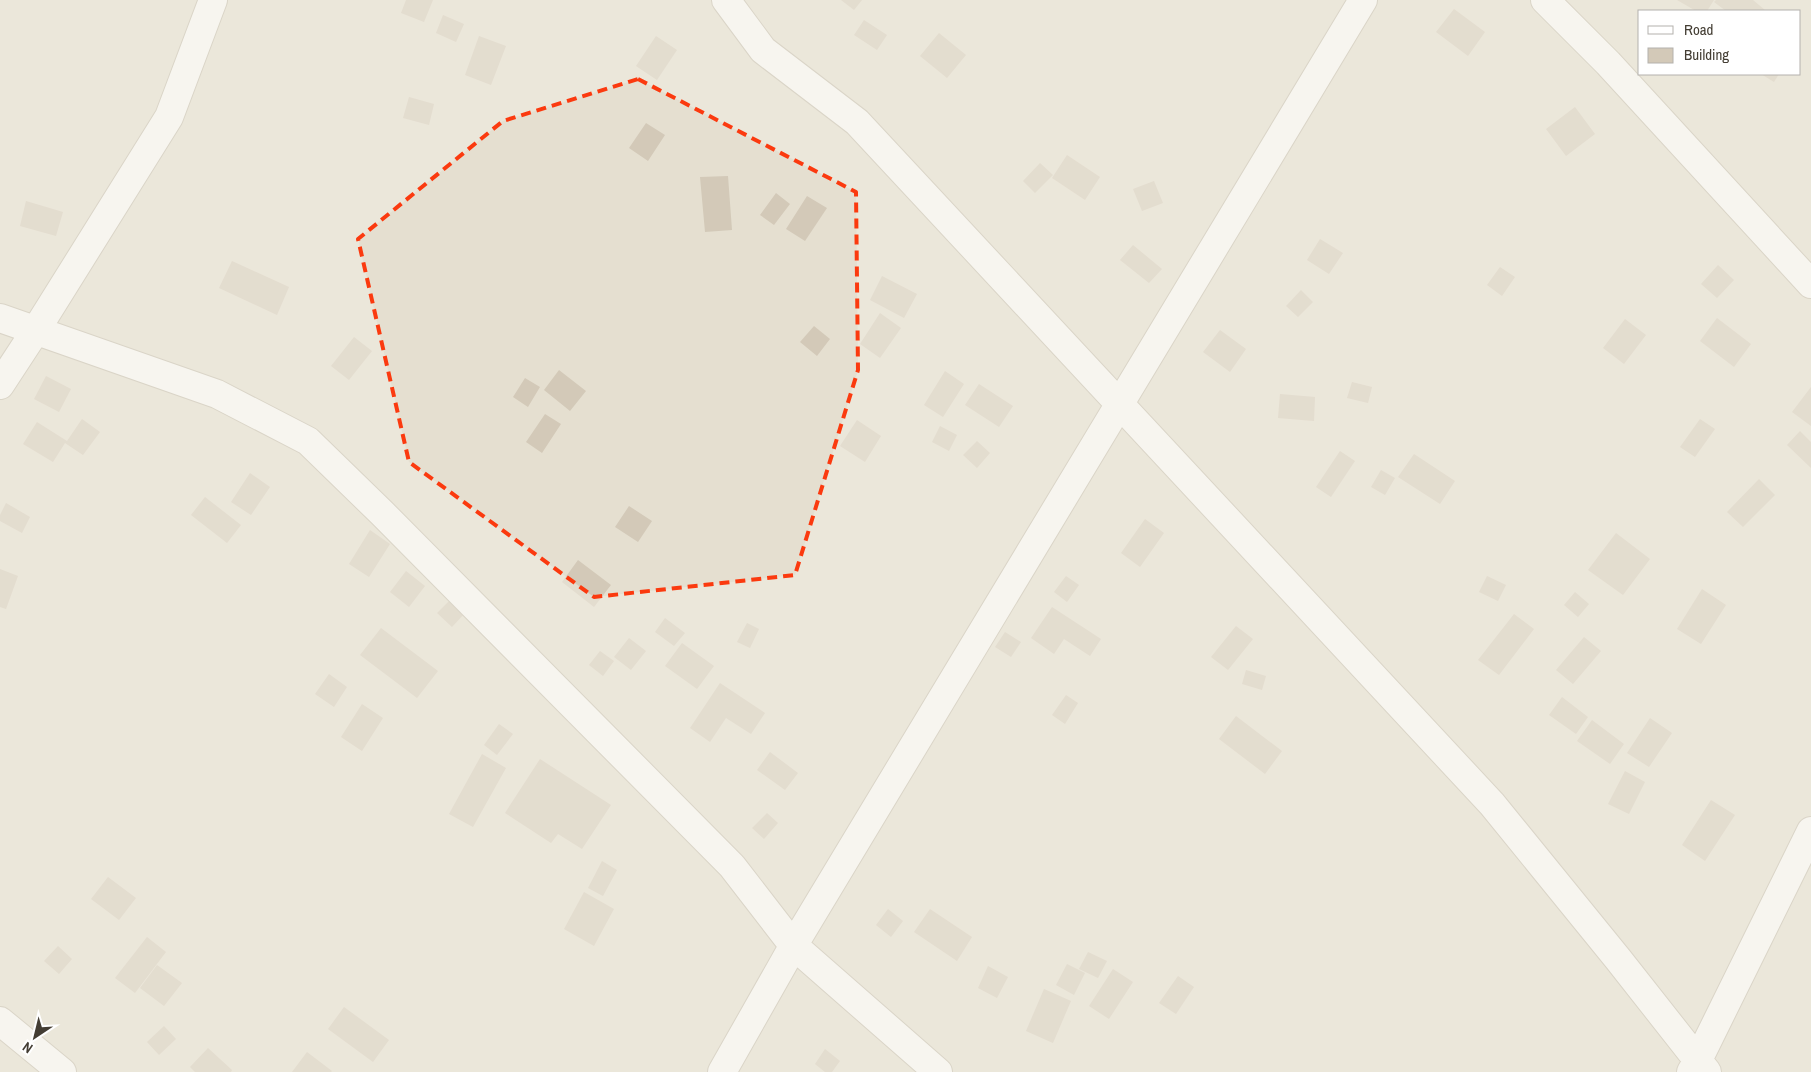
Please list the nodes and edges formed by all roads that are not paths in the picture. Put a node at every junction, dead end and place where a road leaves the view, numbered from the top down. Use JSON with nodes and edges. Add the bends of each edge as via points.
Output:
{"nodes":[{"id":1,"x":213,"y":0,"type":"edge"},
{"id":2,"x":726,"y":0,"type":"edge"},
{"id":3,"x":1363,"y":0,"type":"edge"},
{"id":4,"x":1545,"y":0,"type":"edge"},
{"id":5,"x":1811,"y":284,"type":"edge"},
{"id":6,"x":0,"y":318,"type":"edge"},
{"id":7,"x":36,"y":330,"type":"junction"},
{"id":8,"x":0,"y":385,"type":"edge"},
{"id":9,"x":1118,"y":404,"type":"junction"},
{"id":10,"x":1811,"y":831,"type":"edge"},
{"id":11,"x":793,"y":945,"type":"junction"},
{"id":12,"x":0,"y":1021,"type":"edge"},
{"id":13,"x":1699,"y":1068,"type":"edge"},
{"id":14,"x":62,"y":1072,"type":"edge"},
{"id":15,"x":722,"y":1072,"type":"edge"},
{"id":16,"x":938,"y":1072,"type":"edge"}],
"edges":[{"from":1,"to":7,"type":"street","via":[[170,117]]},
{"from":2,"to":9,"type":"street","via":[[763,50],[857,122]]},
{"from":3,"to":9,"type":"street"},
{"from":4,"to":5,"type":"street","via":[[1608,63]]},
{"from":6,"to":7,"type":"street"},
{"from":7,"to":8,"type":"street"},
{"from":7,"to":11,"type":"street","via":[[218,394],[308,440],[732,866]]},
{"from":9,"to":11,"type":"street"},
{"from":9,"to":13,"type":"street","via":[[1492,804],[1618,959]]},
{"from":10,"to":13,"type":"street"},
{"from":11,"to":15,"type":"street"},
{"from":11,"to":16,"type":"street"},
{"from":12,"to":14,"type":"street"}]}
